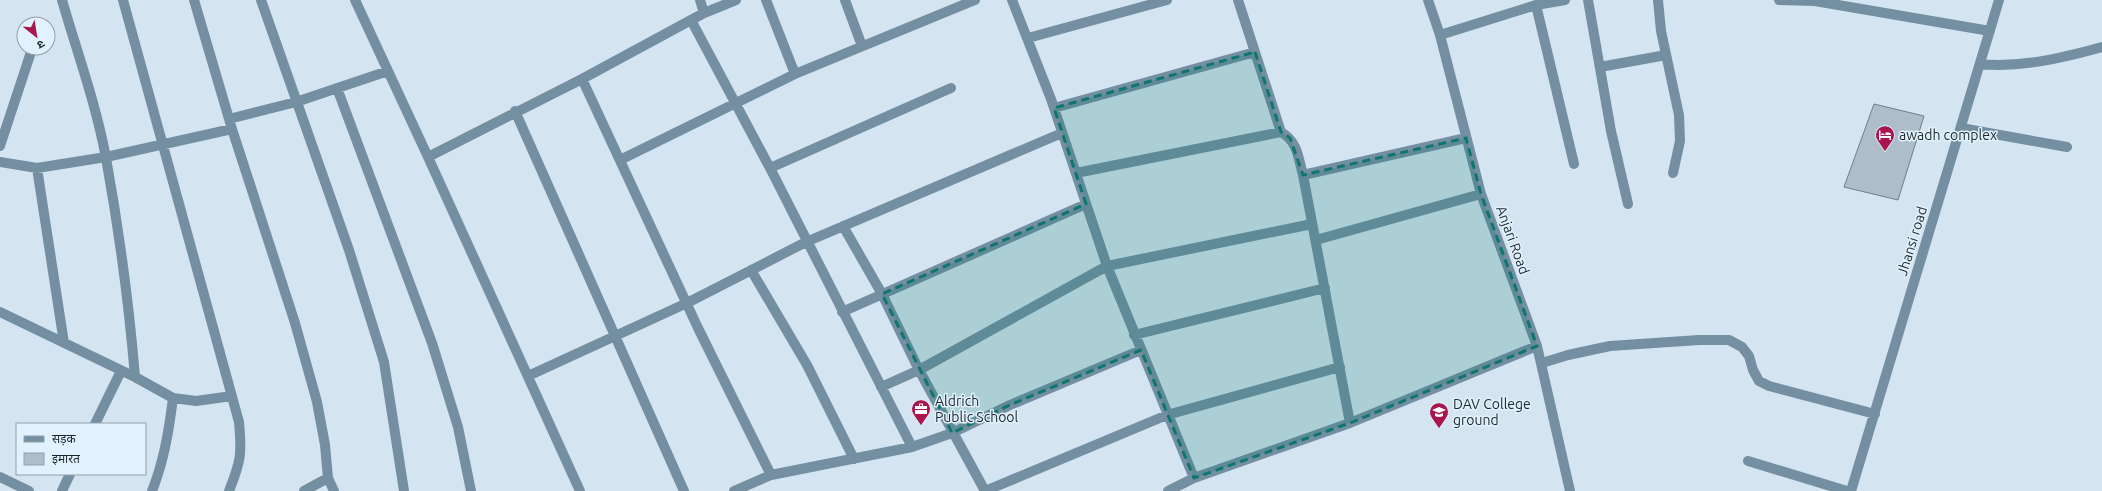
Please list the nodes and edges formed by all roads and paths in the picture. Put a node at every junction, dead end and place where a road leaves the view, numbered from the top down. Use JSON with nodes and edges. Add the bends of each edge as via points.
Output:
{"nodes":[{"id":1,"x":62,"y":0,"type":"edge"},
{"id":2,"x":123,"y":0,"type":"edge"},
{"id":3,"x":194,"y":0,"type":"edge"},
{"id":4,"x":261,"y":0,"type":"edge"},
{"id":5,"x":355,"y":0,"type":"edge"},
{"id":6,"x":700,"y":0,"type":"edge"},
{"id":7,"x":736,"y":0,"type":"edge"},
{"id":8,"x":766,"y":0,"type":"edge"},
{"id":9,"x":844,"y":0,"type":"edge"},
{"id":10,"x":975,"y":0,"type":"edge"},
{"id":11,"x":1012,"y":0,"type":"edge"},
{"id":12,"x":1167,"y":0,"type":"edge"},
{"id":13,"x":1238,"y":0,"type":"edge"},
{"id":14,"x":1428,"y":0,"type":"edge"},
{"id":15,"x":1563,"y":0,"type":"edge"},
{"id":16,"x":1588,"y":0,"type":"edge"},
{"id":17,"x":1658,"y":0,"type":"edge"},
{"id":18,"x":1779,"y":0,"type":"edge"},
{"id":19,"x":1815,"y":0,"type":"edge"},
{"id":20,"x":1999,"y":0,"type":"edge"},
{"id":21,"x":1536,"y":5,"type":"junction"},
{"id":22,"x":704,"y":13,"type":"junction"},
{"id":23,"x":691,"y":20,"type":"junction"},
{"id":24,"x":1990,"y":31,"type":"junction"},
{"id":25,"x":1440,"y":35,"type":"junction"},
{"id":26,"x":1028,"y":38,"type":"junction"},
{"id":27,"x":862,"y":46,"type":"junction"},
{"id":28,"x":2102,"y":47,"type":"edge"},
{"id":29,"x":1255,"y":52,"type":"junction"},
{"id":30,"x":1666,"y":55,"type":"junction"},
{"id":31,"x":30,"y":56,"type":"edge"},
{"id":32,"x":1980,"y":64,"type":"junction"},
{"id":33,"x":1600,"y":66,"type":"junction"},
{"id":34,"x":388,"y":71,"type":"junction"},
{"id":35,"x":795,"y":74,"type":"junction"},
{"id":36,"x":582,"y":79,"type":"junction"},
{"id":37,"x":337,"y":88,"type":"junction"},
{"id":38,"x":951,"y":88,"type":"dead end"},
{"id":39,"x":296,"y":102,"type":"junction"},
{"id":40,"x":736,"y":104,"type":"junction"},
{"id":41,"x":1054,"y":108,"type":"junction"},
{"id":42,"x":516,"y":111,"type":"junction"},
{"id":43,"x":229,"y":119,"type":"junction"},
{"id":44,"x":1961,"y":128,"type":"junction"},
{"id":45,"x":232,"y":129,"type":"junction"},
{"id":46,"x":1281,"y":132,"type":"junction"},
{"id":47,"x":1062,"y":133,"type":"junction"},
{"id":48,"x":1466,"y":138,"type":"junction"},
{"id":49,"x":164,"y":143,"type":"junction"},
{"id":50,"x":0,"y":146,"type":"edge"},
{"id":51,"x":2067,"y":147,"type":"dead end"},
{"id":52,"x":106,"y":157,"type":"junction"},
{"id":53,"x":428,"y":157,"type":"junction"},
{"id":54,"x":620,"y":160,"type":"junction"},
{"id":55,"x":0,"y":162,"type":"edge"},
{"id":56,"x":1574,"y":164,"type":"dead end"},
{"id":57,"x":37,"y":168,"type":"junction"},
{"id":58,"x":770,"y":168,"type":"junction"},
{"id":59,"x":1076,"y":173,"type":"junction"},
{"id":60,"x":1673,"y":173,"type":"dead end"},
{"id":61,"x":1302,"y":175,"type":"junction"},
{"id":62,"x":1481,"y":194,"type":"junction"},
{"id":63,"x":1086,"y":204,"type":"junction"},
{"id":64,"x":1628,"y":204,"type":"dead end"},
{"id":65,"x":1312,"y":224,"type":"junction"},
{"id":66,"x":843,"y":226,"type":"junction"},
{"id":67,"x":1316,"y":240,"type":"junction"},
{"id":68,"x":806,"y":242,"type":"junction"},
{"id":69,"x":1107,"y":266,"type":"junction"},
{"id":70,"x":751,"y":270,"type":"junction"},
{"id":71,"x":1325,"y":288,"type":"junction"},
{"id":72,"x":882,"y":294,"type":"junction"},
{"id":73,"x":687,"y":303,"type":"junction"},
{"id":74,"x":0,"y":312,"type":"edge"},
{"id":75,"x":842,"y":312,"type":"junction"},
{"id":76,"x":1134,"y":335,"type":"junction"},
{"id":77,"x":617,"y":337,"type":"junction"},
{"id":78,"x":64,"y":343,"type":"junction"},
{"id":79,"x":1537,"y":346,"type":"junction"},
{"id":80,"x":1141,"y":350,"type":"junction"},
{"id":81,"x":1542,"y":363,"type":"junction"},
{"id":82,"x":1340,"y":367,"type":"junction"},
{"id":83,"x":919,"y":370,"type":"junction"},
{"id":84,"x":121,"y":371,"type":"junction"},
{"id":85,"x":528,"y":376,"type":"junction"},
{"id":86,"x":135,"y":377,"type":"junction"},
{"id":87,"x":881,"y":387,"type":"junction"},
{"id":88,"x":232,"y":396,"type":"junction"},
{"id":89,"x":173,"y":398,"type":"junction"},
{"id":90,"x":1874,"y":414,"type":"junction"},
{"id":91,"x":1167,"y":415,"type":"junction"},
{"id":92,"x":95,"y":423,"type":"edge"},
{"id":93,"x":1350,"y":423,"type":"junction"},
{"id":94,"x":952,"y":432,"type":"junction"},
{"id":95,"x":912,"y":447,"type":"junction"},
{"id":96,"x":854,"y":459,"type":"junction"},
{"id":97,"x":1748,"y":461,"type":"dead end"},
{"id":98,"x":70,"y":475,"type":"edge"},
{"id":99,"x":771,"y":475,"type":"junction"},
{"id":100,"x":0,"y":477,"type":"edge"},
{"id":101,"x":328,"y":478,"type":"junction"},
{"id":102,"x":1194,"y":478,"type":"junction"},
{"id":103,"x":29,"y":491,"type":"edge"},
{"id":104,"x":62,"y":491,"type":"edge"},
{"id":105,"x":152,"y":491,"type":"edge"},
{"id":106,"x":229,"y":491,"type":"edge"},
{"id":107,"x":304,"y":491,"type":"edge"},
{"id":108,"x":334,"y":491,"type":"edge"},
{"id":109,"x":404,"y":491,"type":"edge"},
{"id":110,"x":471,"y":491,"type":"edge"},
{"id":111,"x":580,"y":491,"type":"edge"},
{"id":112,"x":684,"y":491,"type":"edge"},
{"id":113,"x":734,"y":491,"type":"edge"},
{"id":114,"x":985,"y":491,"type":"edge"},
{"id":115,"x":1168,"y":491,"type":"edge"},
{"id":116,"x":1570,"y":491,"type":"edge"},
{"id":117,"x":1847,"y":491,"type":"edge"},
{"id":118,"x":1851,"y":491,"type":"edge"}],
"edges":[{"from":1,"to":52,"type":"street"},
{"from":2,"to":49,"type":"street"},
{"from":3,"to":43,"type":"street"},
{"from":4,"to":39,"type":"street"},
{"from":5,"to":34,"type":"street"},
{"from":6,"to":22,"type":"street"},
{"from":7,"to":22,"type":"street"},
{"from":8,"to":35,"type":"street"},
{"from":9,"to":27,"type":"street"},
{"from":10,"to":27,"type":"street"},
{"from":11,"to":26,"type":"street"},
{"from":12,"to":26,"type":"street"},
{"from":13,"to":29,"type":"street"},
{"from":14,"to":25,"type":"street","name":"Anjari Road"},
{"from":15,"to":21,"type":"street"},
{"from":16,"to":33,"type":"street"},
{"from":17,"to":30,"type":"street"},
{"from":18,"to":19,"type":"street"},
{"from":19,"to":24,"type":"street"},
{"from":20,"to":24,"type":"street","name":"Jhansi road"},
{"from":21,"to":25,"type":"street"},
{"from":21,"to":56,"type":"street"},
{"from":22,"to":23,"type":"street"},
{"from":23,"to":36,"type":"street"},
{"from":23,"to":40,"type":"street"},
{"from":24,"to":32,"type":"street","name":"Jhansi road"},
{"from":25,"to":48,"type":"street","name":"Anjari Road"},
{"from":26,"to":41,"type":"street"},
{"from":27,"to":35,"type":"street"},
{"from":28,"to":32,"type":"street","via":[[2034,62],[2003,66]]},
{"from":29,"to":41,"type":"street"},
{"from":29,"to":46,"type":"street"},
{"from":30,"to":33,"type":"street"},
{"from":30,"to":60,"type":"street","via":[[1679,115],[1680,141]]},
{"from":31,"to":50,"type":"street"},
{"from":32,"to":44,"type":"street","name":"Jhansi road"},
{"from":33,"to":64,"type":"street","via":[[1611,131]]},
{"from":34,"to":37,"type":"street"},
{"from":34,"to":53,"type":"street"},
{"from":35,"to":40,"type":"street"},
{"from":36,"to":42,"type":"street"},
{"from":36,"to":54,"type":"street"},
{"from":37,"to":39,"type":"street"},
{"from":37,"to":110,"type":"street","via":[[432,343],[458,427]]},
{"from":38,"to":58,"type":"street"},
{"from":39,"to":43,"type":"street"},
{"from":39,"to":109,"type":"street","via":[[349,250],[384,362]]},
{"from":40,"to":54,"type":"street"},
{"from":40,"to":58,"type":"street"},
{"from":41,"to":47,"type":"street"},
{"from":42,"to":53,"type":"street"},
{"from":42,"to":77,"type":"street"},
{"from":43,"to":45,"type":"street"},
{"from":44,"to":51,"type":"street"},
{"from":44,"to":90,"type":"street","name":"Jhansi road"},
{"from":45,"to":49,"type":"street"},
{"from":45,"to":101,"type":"street","via":[[295,323],[317,402]]},
{"from":46,"to":59,"type":"street"},
{"from":46,"to":61,"type":"street","via":[[1290,138],[1295,147]]},
{"from":47,"to":59,"type":"street"},
{"from":47,"to":66,"type":"street"},
{"from":48,"to":61,"type":"street"},
{"from":48,"to":62,"type":"street","name":"Anjari Road"},
{"from":49,"to":52,"type":"street"},
{"from":49,"to":88,"type":"street"},
{"from":52,"to":57,"type":"street"},
{"from":52,"to":86,"type":"street","via":[[129,312]]},
{"from":53,"to":85,"type":"street"},
{"from":54,"to":73,"type":"street"},
{"from":55,"to":57,"type":"street"},
{"from":57,"to":78,"type":"street"},
{"from":58,"to":68,"type":"street"},
{"from":59,"to":63,"type":"street"},
{"from":61,"to":65,"type":"street"},
{"from":62,"to":67,"type":"street"},
{"from":62,"to":79,"type":"street","name":"Anjari Road"},
{"from":63,"to":69,"type":"street"},
{"from":63,"to":72,"type":"street"},
{"from":65,"to":67,"type":"street"},
{"from":65,"to":69,"type":"street"},
{"from":66,"to":68,"type":"street"},
{"from":66,"to":72,"type":"street"},
{"from":67,"to":71,"type":"street"},
{"from":68,"to":70,"type":"street"},
{"from":68,"to":75,"type":"street"},
{"from":69,"to":76,"type":"street"},
{"from":69,"to":83,"type":"street"},
{"from":70,"to":73,"type":"street"},
{"from":70,"to":96,"type":"street","via":[[807,365]]},
{"from":71,"to":76,"type":"street"},
{"from":71,"to":82,"type":"street"},
{"from":72,"to":75,"type":"street"},
{"from":72,"to":83,"type":"street"},
{"from":73,"to":77,"type":"street"},
{"from":73,"to":99,"type":"street"},
{"from":74,"to":78,"type":"street"},
{"from":75,"to":87,"type":"street"},
{"from":76,"to":80,"type":"street"},
{"from":77,"to":85,"type":"street"},
{"from":77,"to":112,"type":"street"},
{"from":78,"to":84,"type":"street"},
{"from":79,"to":81,"type":"street","name":"Anjari Road"},
{"from":79,"to":93,"type":"street"},
{"from":80,"to":91,"type":"street"},
{"from":80,"to":94,"type":"street","via":[[1010,404]]},
{"from":81,"to":90,"type":"street","via":[[1610,346],[1729,340],[1742,347],[1749,356],[1758,380],[1769,386]]},
{"from":81,"to":116,"type":"street","name":"Anjari Road"},
{"from":82,"to":91,"type":"street"},
{"from":82,"to":93,"type":"street"},
{"from":83,"to":87,"type":"street"},
{"from":83,"to":94,"type":"street"},
{"from":84,"to":86,"type":"street"},
{"from":84,"to":92,"type":"street"},
{"from":85,"to":111,"type":"street"},
{"from":86,"to":89,"type":"street"},
{"from":87,"to":95,"type":"street"},
{"from":88,"to":89,"type":"street","via":[[196,401]]},
{"from":88,"to":106,"type":"street","via":[[239,422],[241,448],[240,464]]},
{"from":89,"to":105,"type":"street","via":[[166,444]]},
{"from":90,"to":118,"type":"street","name":"Jhansi road"},
{"from":91,"to":102,"type":"street"},
{"from":91,"to":114,"type":"street"},
{"from":93,"to":102,"type":"street"},
{"from":94,"to":95,"type":"street"},
{"from":94,"to":114,"type":"street"},
{"from":95,"to":96,"type":"street"},
{"from":96,"to":99,"type":"street"},
{"from":97,"to":117,"type":"street"},
{"from":98,"to":104,"type":"street"},
{"from":99,"to":113,"type":"street"},
{"from":100,"to":103,"type":"street"},
{"from":101,"to":107,"type":"street"},
{"from":101,"to":108,"type":"street"},
{"from":102,"to":115,"type":"street"}]}
